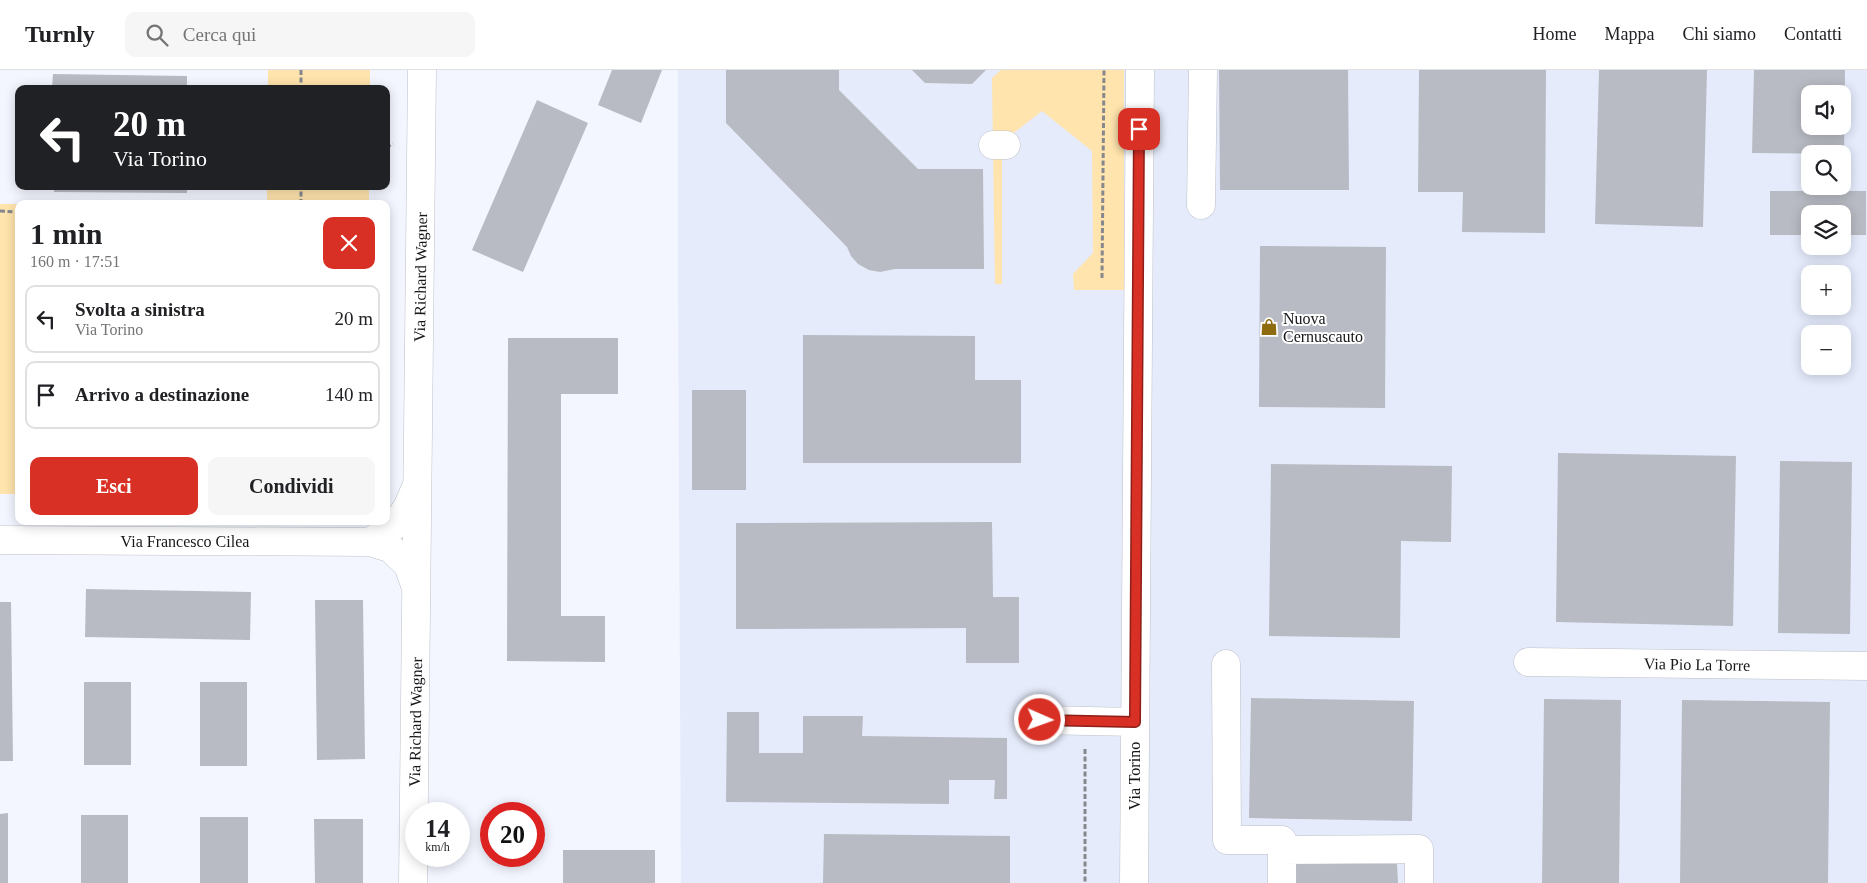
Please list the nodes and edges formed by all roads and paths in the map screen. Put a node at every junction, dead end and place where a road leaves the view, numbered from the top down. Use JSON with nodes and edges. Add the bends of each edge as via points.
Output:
{"nodes":[{"id":1,"x":301,"y":70,"type":"edge"},
{"id":2,"x":422,"y":70,"type":"edge"},
{"id":3,"x":1104,"y":70,"type":"edge"},
{"id":4,"x":1140,"y":70,"type":"edge"},
{"id":5,"x":1203,"y":70,"type":"edge"},
{"id":6,"x":301,"y":85,"type":"edge"},
{"id":7,"x":1201,"y":205,"type":"dead end"},
{"id":8,"x":0,"y":211,"type":"edge"},
{"id":9,"x":15,"y":212,"type":"edge"},
{"id":10,"x":1102,"y":278,"type":"dead end"},
{"id":11,"x":418,"y":484,"type":"junction"},
{"id":12,"x":0,"y":540,"type":"edge"},
{"id":13,"x":370,"y":542,"type":"junction"},
{"id":14,"x":417,"y":592,"type":"junction"},
{"id":15,"x":1528,"y":662,"type":"dead end"},
{"id":16,"x":1226,"y":664,"type":"dead end"},
{"id":17,"x":1867,"y":666,"type":"edge"},
{"id":18,"x":1040,"y":720,"type":"dead end"},
{"id":19,"x":1085,"y":721,"type":"junction"},
{"id":20,"x":1135,"y":722,"type":"junction"},
{"id":21,"x":1282,"y":850,"type":"junction"},
{"id":22,"x":413,"y":883,"type":"edge"},
{"id":23,"x":1085,"y":883,"type":"edge"},
{"id":24,"x":1134,"y":883,"type":"edge"},
{"id":25,"x":1282,"y":883,"type":"edge"},
{"id":26,"x":1419,"y":883,"type":"edge"}],
"edges":[{"from":1,"to":6,"type":"path"},
{"from":2,"to":11,"type":"street","name":"Via Richard Wagner"},
{"from":3,"to":10,"type":"path"},
{"from":4,"to":20,"type":"street","name":"Via Torino"},
{"from":5,"to":7,"type":"street"},
{"from":8,"to":9,"type":"path"},
{"from":11,"to":13,"type":"street","name":"Via Richard Wagner","via":[[394,526]]},
{"from":11,"to":14,"type":"street","name":"Via Richard Wagner"},
{"from":12,"to":13,"type":"street","name":"Via Francesco Cilea"},
{"from":13,"to":14,"type":"street","name":"Via Richard Wagner","via":[[390,548],[408,565]]},
{"from":14,"to":22,"type":"street","name":"Via Richard Wagner"},
{"from":15,"to":17,"type":"street","name":"Via Pio La Torre"},
{"from":16,"to":21,"type":"street","via":[[1227,840],[1282,840]]},
{"from":18,"to":19,"type":"street"},
{"from":19,"to":20,"type":"street"},
{"from":19,"to":23,"type":"path"},
{"from":20,"to":24,"type":"street","name":"Via Torino"},
{"from":21,"to":25,"type":"street"},
{"from":21,"to":26,"type":"street","via":[[1419,849]]}]}
